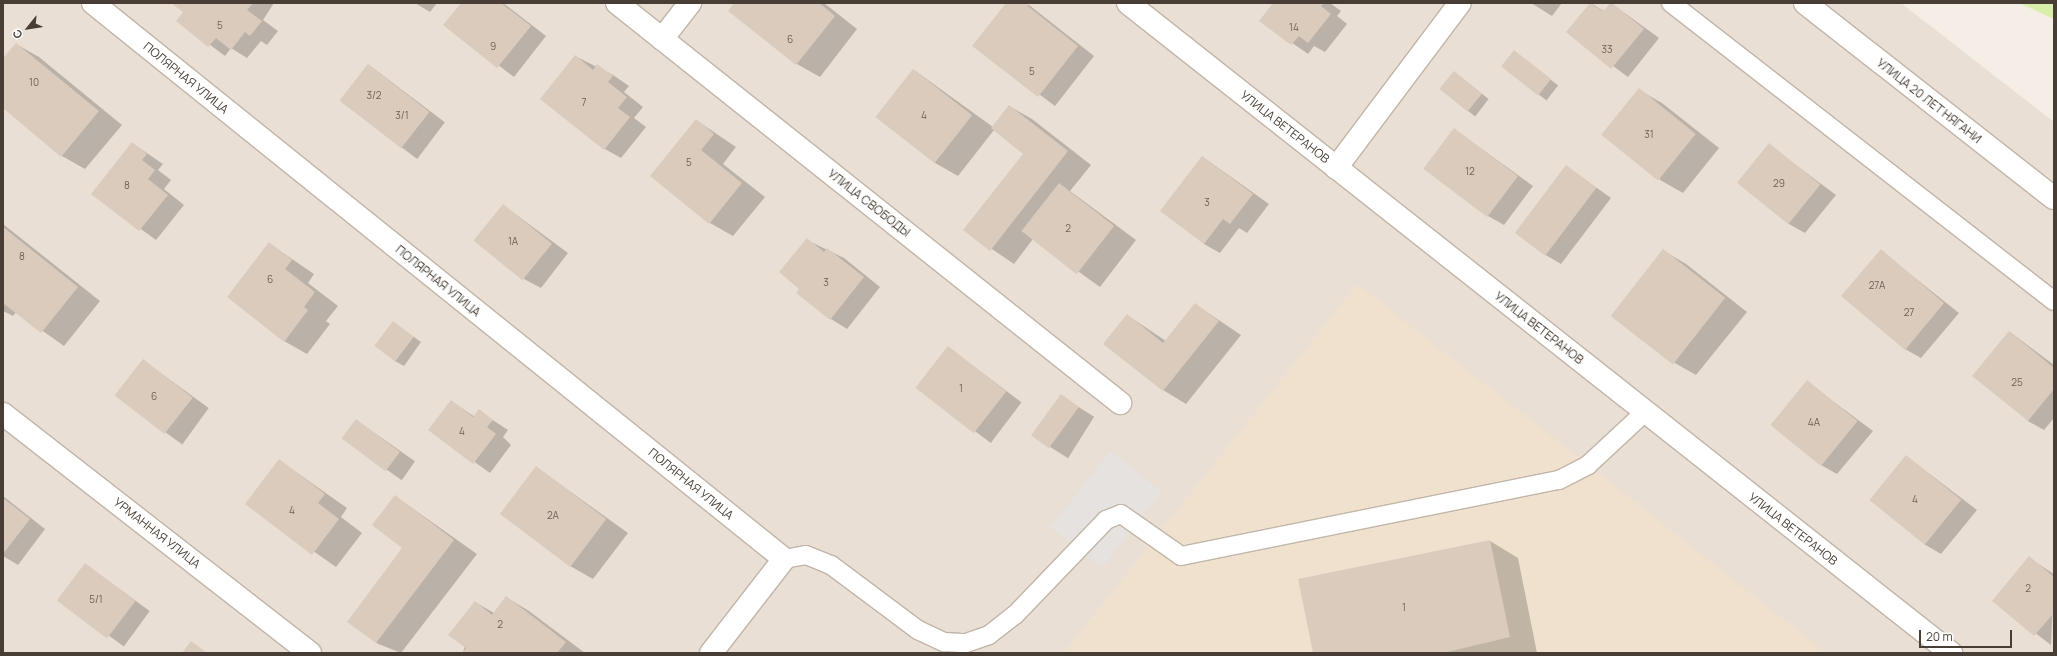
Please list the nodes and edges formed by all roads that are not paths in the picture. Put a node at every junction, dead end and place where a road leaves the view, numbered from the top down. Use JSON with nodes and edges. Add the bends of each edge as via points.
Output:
{"nodes":[{"id":1,"x":93,"y":3,"type":"edge"},
{"id":2,"x":617,"y":3,"type":"edge"},
{"id":3,"x":690,"y":3,"type":"edge"},
{"id":4,"x":1128,"y":3,"type":"edge"},
{"id":5,"x":1460,"y":3,"type":"edge"},
{"id":6,"x":1671,"y":3,"type":"edge"},
{"id":7,"x":1806,"y":3,"type":"edge"},
{"id":8,"x":662,"y":39,"type":"junction"},
{"id":9,"x":1336,"y":168,"type":"junction"},
{"id":10,"x":2054,"y":198,"type":"edge"},
{"id":11,"x":2054,"y":301,"type":"edge"},
{"id":12,"x":1120,"y":403,"type":"dead end"},
{"id":13,"x":1645,"y":412,"type":"junction"},
{"id":14,"x":3,"y":414,"type":"edge"},
{"id":15,"x":784,"y":559,"type":"junction"},
{"id":16,"x":310,"y":653,"type":"edge"},
{"id":17,"x":711,"y":653,"type":"edge"},
{"id":18,"x":1951,"y":653,"type":"edge"}],
"edges":[{"from":1,"to":15,"type":"street","name":"ПОЛЯРНАЯ УЛИЦА"},
{"from":2,"to":8,"type":"street","name":"УЛИЦА СВОБОДЫ"},
{"from":3,"to":8,"type":"street"},
{"from":4,"to":9,"type":"street","name":"УЛИЦА ВЕТЕРАНОВ"},
{"from":5,"to":9,"type":"street"},
{"from":6,"to":11,"type":"lane"},
{"from":7,"to":10,"type":"street","name":"УЛИЦА 20 ЛЕТ НЯГАНИ"},
{"from":8,"to":12,"type":"street","name":"УЛИЦА СВОБОДЫ"},
{"from":9,"to":13,"type":"street","name":"УЛИЦА ВЕТЕРАНОВ"},
{"from":13,"to":15,"type":"lane","via":[[1588,465],[1559,480],[1188,555],[1181,556],[1121,514],[1106,520],[1015,615],[989,635],[966,643],[944,642],[918,630],[831,565],[806,555]]},
{"from":13,"to":18,"type":"street","name":"УЛИЦА ВЕТЕРАНОВ"},
{"from":14,"to":16,"type":"street","name":"УРМАННАЯ УЛИЦА"},
{"from":15,"to":17,"type":"street"}]}
